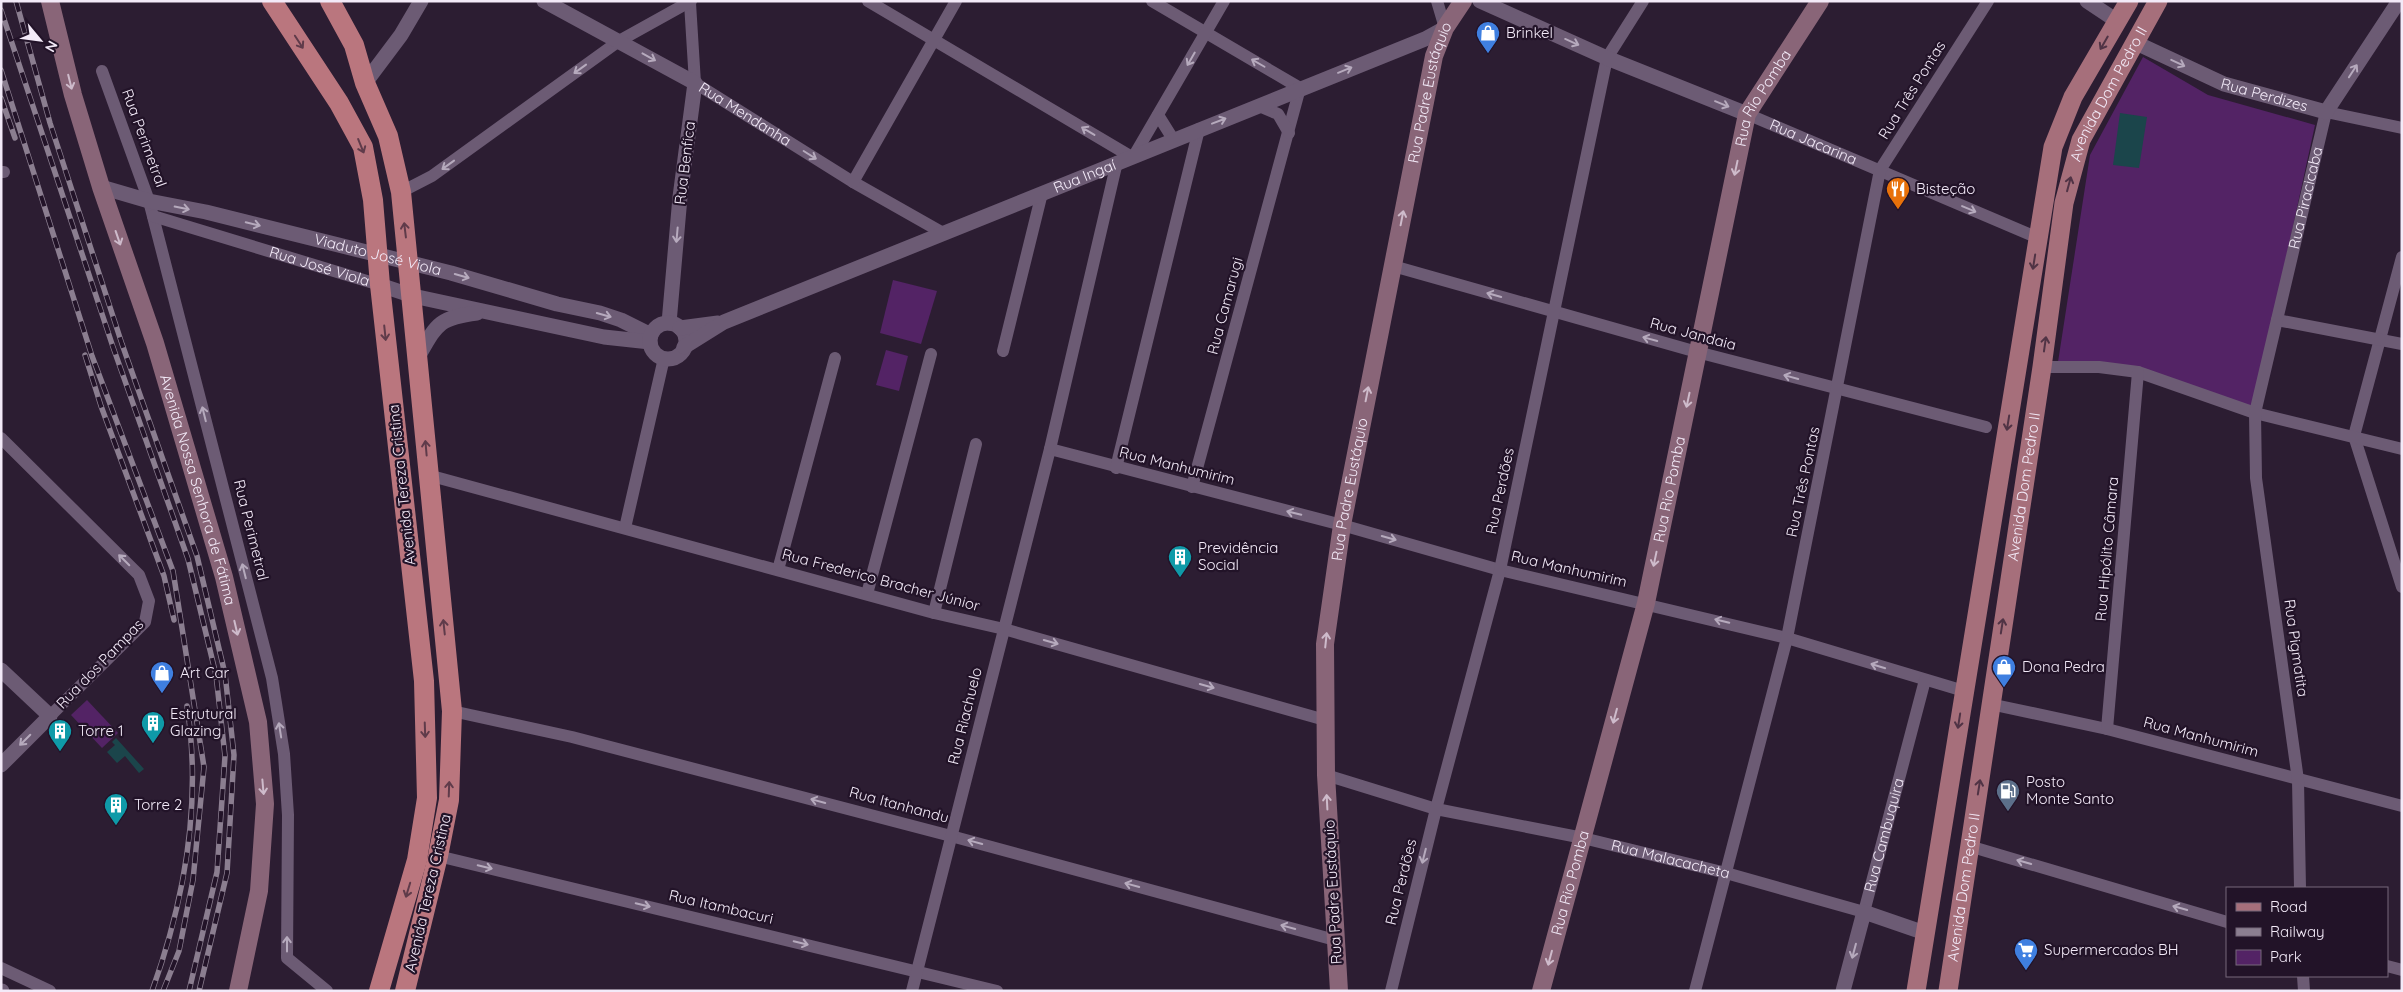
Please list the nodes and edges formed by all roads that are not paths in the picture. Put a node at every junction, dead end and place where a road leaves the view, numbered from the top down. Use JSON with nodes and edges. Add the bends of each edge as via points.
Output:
{"nodes":[{"id":1,"x":50,"y":1,"type":"edge"},
{"id":2,"x":272,"y":1,"type":"edge"},
{"id":3,"x":330,"y":1,"type":"edge"},
{"id":4,"x":421,"y":1,"type":"edge"},
{"id":5,"x":544,"y":1,"type":"edge"},
{"id":6,"x":868,"y":1,"type":"edge"},
{"id":7,"x":956,"y":1,"type":"edge"},
{"id":8,"x":1152,"y":1,"type":"edge"},
{"id":9,"x":1224,"y":1,"type":"edge"},
{"id":10,"x":1437,"y":1,"type":"edge"},
{"id":11,"x":1463,"y":1,"type":"edge"},
{"id":12,"x":1480,"y":1,"type":"edge"},
{"id":13,"x":1644,"y":1,"type":"edge"},
{"id":14,"x":1820,"y":1,"type":"edge"},
{"id":15,"x":1988,"y":1,"type":"edge"},
{"id":16,"x":2087,"y":1,"type":"edge"},
{"id":17,"x":2129,"y":1,"type":"edge"},
{"id":18,"x":2158,"y":1,"type":"edge"},
{"id":19,"x":2398,"y":1,"type":"edge"},
{"id":20,"x":690,"y":2,"type":"edge"},
{"id":21,"x":2117,"y":21,"type":"junction"},
{"id":22,"x":1445,"y":28,"type":"junction"},
{"id":23,"x":1206,"y":33,"type":"junction"},
{"id":24,"x":934,"y":40,"type":"junction"},
{"id":25,"x":619,"y":41,"type":"junction"},
{"id":26,"x":2134,"y":42,"type":"junction"},
{"id":27,"x":1607,"y":58,"type":"junction"},
{"id":28,"x":102,"y":71,"type":"dead end"},
{"id":29,"x":365,"y":83,"type":"junction"},
{"id":30,"x":695,"y":83,"type":"junction"},
{"id":31,"x":1300,"y":88,"type":"junction"},
{"id":32,"x":1259,"y":106,"type":"junction"},
{"id":33,"x":2326,"y":112,"type":"junction"},
{"id":34,"x":1747,"y":114,"type":"junction"},
{"id":35,"x":1158,"y":115,"type":"junction"},
{"id":36,"x":2402,"y":128,"type":"edge"},
{"id":37,"x":1199,"y":129,"type":"junction"},
{"id":38,"x":1289,"y":133,"type":"junction"},
{"id":39,"x":1173,"y":139,"type":"junction"},
{"id":40,"x":1128,"y":157,"type":"junction"},
{"id":41,"x":1880,"y":170,"type":"junction"},
{"id":42,"x":853,"y":182,"type":"junction"},
{"id":43,"x":101,"y":187,"type":"junction"},
{"id":44,"x":400,"y":192,"type":"junction"},
{"id":45,"x":1042,"y":194,"type":"junction"},
{"id":46,"x":151,"y":209,"type":"junction"},
{"id":47,"x":943,"y":233,"type":"junction"},
{"id":48,"x":2038,"y":238,"type":"junction"},
{"id":49,"x":2402,"y":257,"type":"edge"},
{"id":50,"x":1393,"y":266,"type":"junction"},
{"id":51,"x":380,"y":285,"type":"junction"},
{"id":52,"x":412,"y":296,"type":"junction"},
{"id":53,"x":486,"y":312,"type":"junction"},
{"id":54,"x":1554,"y":313,"type":"junction"},
{"id":55,"x":2277,"y":320,"type":"junction"},
{"id":56,"x":724,"y":322,"type":"junction"},
{"id":57,"x":674,"y":326,"type":"junction"},
{"id":58,"x":651,"y":339,"type":"junction"},
{"id":59,"x":2379,"y":339,"type":"junction"},
{"id":60,"x":2402,"y":344,"type":"edge"},
{"id":61,"x":684,"y":347,"type":"junction"},
{"id":62,"x":1003,"y":351,"type":"dead end"},
{"id":63,"x":1697,"y":352,"type":"junction"},
{"id":64,"x":931,"y":354,"type":"dead end"},
{"id":65,"x":418,"y":358,"type":"junction"},
{"id":66,"x":664,"y":358,"type":"junction"},
{"id":67,"x":835,"y":358,"type":"dead end"},
{"id":68,"x":2042,"y":366,"type":"junction"},
{"id":69,"x":2138,"y":372,"type":"junction"},
{"id":70,"x":1838,"y":390,"type":"junction"},
{"id":71,"x":2255,"y":413,"type":"junction"},
{"id":72,"x":1986,"y":428,"type":"dead end"},
{"id":73,"x":2354,"y":436,"type":"junction"},
{"id":74,"x":1,"y":438,"type":"edge"},
{"id":75,"x":976,"y":444,"type":"dead end"},
{"id":76,"x":1050,"y":449,"type":"junction"},
{"id":77,"x":2402,"y":449,"type":"edge"},
{"id":78,"x":1116,"y":468,"type":"junction"},
{"id":79,"x":428,"y":475,"type":"junction"},
{"id":80,"x":1192,"y":487,"type":"junction"},
{"id":81,"x":1342,"y":525,"type":"junction"},
{"id":82,"x":625,"y":528,"type":"junction"},
{"id":83,"x":778,"y":570,"type":"junction"},
{"id":84,"x":1500,"y":570,"type":"junction"},
{"id":85,"x":2402,"y":587,"type":"edge"},
{"id":86,"x":867,"y":594,"type":"junction"},
{"id":87,"x":1646,"y":603,"type":"junction"},
{"id":88,"x":934,"y":613,"type":"junction"},
{"id":89,"x":1004,"y":629,"type":"junction"},
{"id":90,"x":1787,"y":638,"type":"junction"},
{"id":91,"x":1,"y":670,"type":"edge"},
{"id":92,"x":1925,"y":680,"type":"junction"},
{"id":93,"x":1964,"y":691,"type":"junction"},
{"id":94,"x":1990,"y":704,"type":"junction"},
{"id":95,"x":452,"y":711,"type":"junction"},
{"id":96,"x":50,"y":716,"type":"junction"},
{"id":97,"x":1325,"y":720,"type":"junction"},
{"id":98,"x":2107,"y":729,"type":"junction"},
{"id":99,"x":1,"y":765,"type":"edge"},
{"id":100,"x":1326,"y":775,"type":"junction"},
{"id":101,"x":2298,"y":780,"type":"junction"},
{"id":102,"x":2402,"y":806,"type":"edge"},
{"id":103,"x":1436,"y":809,"type":"junction"},
{"id":104,"x":951,"y":836,"type":"junction"},
{"id":105,"x":1583,"y":838,"type":"junction"},
{"id":106,"x":1969,"y":846,"type":"junction"},
{"id":107,"x":438,"y":856,"type":"junction"},
{"id":108,"x":1726,"y":873,"type":"junction"},
{"id":109,"x":2300,"y":887,"type":"edge"},
{"id":110,"x":1864,"y":912,"type":"junction"},
{"id":111,"x":2226,"y":922,"type":"edge"},
{"id":112,"x":1924,"y":933,"type":"junction"},
{"id":113,"x":1336,"y":940,"type":"junction"},
{"id":114,"x":2388,"y":966,"type":"edge"},
{"id":115,"x":1,"y":968,"type":"edge"},
{"id":116,"x":917,"y":970,"type":"junction"},
{"id":117,"x":2402,"y":970,"type":"edge"},
{"id":118,"x":2303,"y":977,"type":"edge"},
{"id":119,"x":50,"y":991,"type":"edge"},
{"id":120,"x":238,"y":991,"type":"edge"},
{"id":121,"x":327,"y":991,"type":"edge"},
{"id":122,"x":379,"y":991,"type":"edge"},
{"id":123,"x":405,"y":991,"type":"edge"},
{"id":124,"x":912,"y":991,"type":"edge"},
{"id":125,"x":997,"y":991,"type":"edge"},
{"id":126,"x":1339,"y":991,"type":"edge"},
{"id":127,"x":1391,"y":991,"type":"edge"},
{"id":128,"x":1541,"y":991,"type":"edge"},
{"id":129,"x":1695,"y":991,"type":"edge"},
{"id":130,"x":1843,"y":991,"type":"edge"},
{"id":131,"x":1916,"y":991,"type":"edge"},
{"id":132,"x":1948,"y":991,"type":"edge"},
{"id":133,"x":2304,"y":991,"type":"edge"}],
"edges":[{"from":1,"to":43,"type":"main road","name":"Avenida Nossa Senhora de Fátima","one_way":true,"via":[[73,95]]},
{"from":2,"to":51,"type":"highway","name":"Avenida Tereza Cristina","one_way":true,"via":[[339,103],[363,147],[373,200]]},
{"from":3,"to":29,"type":"highway","name":"Avenida Tereza Cristina","via":[[354,45]]},
{"from":4,"to":29,"type":"street","via":[[401,35]]},
{"from":5,"to":25,"type":"street","name":"Rua Mendanha"},
{"from":6,"to":24,"type":"street"},
{"from":7,"to":24,"type":"street"},
{"from":8,"to":23,"type":"street"},
{"from":9,"to":23,"type":"street"},
{"from":10,"to":22,"type":"street"},
{"from":11,"to":22,"type":"main road","name":"Rua Padre Eustáquio"},
{"from":12,"to":27,"type":"street","name":"Rua Jacarina","one_way":true},
{"from":13,"to":27,"type":"street","name":"Rua Perdões"},
{"from":14,"to":34,"type":"main road","name":"Rua Rio Pomba"},
{"from":15,"to":41,"type":"street","name":"Rua Três Pontas"},
{"from":16,"to":21,"type":"street"},
{"from":17,"to":21,"type":"main road","name":"Avenida Dom Pedro II"},
{"from":18,"to":26,"type":"main road","name":"Avenida Dom Pedro II"},
{"from":33,"to":19,"type":"street","name":"Rua Piracicaba","one_way":true},
{"from":20,"to":25,"type":"street"},
{"from":20,"to":30,"type":"street","name":"Rua Benfica"},
{"from":21,"to":48,"type":"main road","name":"Avenida Dom Pedro II","one_way":true,"via":[[2073,97],[2053,148]]},
{"from":31,"to":22,"type":"street","name":"Rua Ingaí","one_way":true,"via":[[1425,39]]},
{"from":50,"to":22,"type":"main road","name":"Rua Padre Eustáquio","one_way":true,"via":[[1434,56]]},
{"from":31,"to":23,"type":"street","one_way":true},
{"from":23,"to":35,"type":"street","one_way":true},
{"from":40,"to":24,"type":"street","one_way":true},
{"from":24,"to":42,"type":"street"},
{"from":25,"to":30,"type":"street","name":"Rua Mendanha","one_way":true},
{"from":25,"to":44,"type":"street","one_way":true,"via":[[432,176]]},
{"from":26,"to":33,"type":"street","name":"Rua Perdizes","one_way":true,"via":[[2224,84]]},
{"from":68,"to":26,"type":"main road","name":"Avenida Dom Pedro II","one_way":true,"via":[[2064,204],[2080,140]]},
{"from":27,"to":34,"type":"street","name":"Rua Jacarina","one_way":true},
{"from":27,"to":54,"type":"street","name":"Rua Perdões"},
{"from":28,"to":46,"type":"street","name":"Rua Perimetral"},
{"from":29,"to":44,"type":"highway","name":"Avenida Tereza Cristina","via":[[388,136]]},
{"from":30,"to":42,"type":"street","name":"Rua Mendanha","one_way":true},
{"from":30,"to":57,"type":"street","name":"Rua Benfica","one_way":true,"via":[[680,198]]},
{"from":31,"to":32,"type":"street","name":"Rua Ingaí"},
{"from":31,"to":38,"type":"street","name":"Rua Camarugi"},
{"from":37,"to":32,"type":"street","name":"Rua Ingaí","one_way":true},
{"from":32,"to":38,"type":"street","via":[[1278,114]]},
{"from":33,"to":36,"type":"street","name":"Rua Perdizes"},
{"from":33,"to":55,"type":"street","name":"Rua Piracicaba"},
{"from":34,"to":41,"type":"street","name":"Rua Jacarina"},
{"from":34,"to":63,"type":"main road","name":"Rua Rio Pomba","one_way":true},
{"from":35,"to":39,"type":"street"},
{"from":35,"to":40,"type":"street"},
{"from":37,"to":39,"type":"street","name":"Rua Ingaí"},
{"from":37,"to":78,"type":"street"},
{"from":38,"to":80,"type":"street","name":"Rua Camarugi"},
{"from":39,"to":40,"type":"street","name":"Rua Ingaí"},
{"from":40,"to":45,"type":"street","name":"Rua Ingaí"},
{"from":40,"to":76,"type":"street"},
{"from":41,"to":48,"type":"street","name":"Rua Jacarina","one_way":true},
{"from":41,"to":70,"type":"street","name":"Rua Três Pontas"},
{"from":42,"to":47,"type":"street","name":"Rua Mendanha"},
{"from":43,"to":46,"type":"street","name":"Viaduto José Viola"},
{"from":43,"to":120,"type":"main road","name":"Avenida Nossa Senhora de Fátima","one_way":true,"via":[[155,343],[224,577],[258,722],[265,804],[259,890]]},
{"from":52,"to":44,"type":"highway","name":"Avenida Tereza Cristina","one_way":true},
{"from":45,"to":47,"type":"street","name":"Rua Ingaí"},
{"from":45,"to":62,"type":"street"},
{"from":46,"to":51,"type":"street","name":"Rua José Viola"},
{"from":46,"to":58,"type":"street","name":"Viaduto José Viola","one_way":true,"via":[[206,212],[451,273],[621,320]]},
{"from":121,"to":46,"type":"street","name":"Rua Perimetral","one_way":true,"via":[[287,958],[288,815],[284,754],[272,678]]},
{"from":47,"to":56,"type":"street","name":"Rua Ingaí"},
{"from":48,"to":93,"type":"main road","name":"Avenida Dom Pedro II","one_way":true},
{"from":49,"to":59,"type":"street"},
{"from":54,"to":50,"type":"street","name":"Rua Jandaia","one_way":true},
{"from":81,"to":50,"type":"main road","name":"Rua Padre Eustáquio","one_way":true},
{"from":51,"to":52,"type":"street","name":"Rua José Viola"},
{"from":51,"to":122,"type":"highway","name":"Avenida Tereza Cristina","one_way":true,"via":[[424,681],[427,798],[417,860]]},
{"from":52,"to":53,"type":"street","name":"Rua José Viola"},
{"from":52,"to":65,"type":"highway","name":"Avenida Tereza Cristina"},
{"from":53,"to":58,"type":"street","name":"Rua José Viola","via":[[604,337]]},
{"from":53,"to":65,"type":"street","name":"Rua José Viola","via":[[443,321],[434,328]]},
{"from":63,"to":54,"type":"street","name":"Rua Jandaia","one_way":true},
{"from":54,"to":84,"type":"street","name":"Rua Perdões"},
{"from":55,"to":59,"type":"street"},
{"from":55,"to":71,"type":"street","name":"Rua Piracicaba"},
{"from":56,"to":57,"type":"street","name":"Rua Ingaí"},
{"from":56,"to":61,"type":"street","name":"Rua Ingaí"},
{"from":57,"to":58,"type":"street","via":[[657,327]]},
{"from":57,"to":61,"type":"street","via":[[684,334]]},
{"from":58,"to":66,"type":"street","via":[[655,352]]},
{"from":59,"to":60,"type":"street"},
{"from":59,"to":73,"type":"street"},
{"from":61,"to":66,"type":"street","via":[[677,356]]},
{"from":70,"to":63,"type":"street","name":"Rua Jandaia","one_way":true},
{"from":63,"to":87,"type":"main road","name":"Rua Rio Pomba","one_way":true},
{"from":64,"to":86,"type":"street"},
{"from":79,"to":65,"type":"highway","name":"Avenida Tereza Cristina","one_way":true},
{"from":66,"to":82,"type":"street"},
{"from":67,"to":83,"type":"street"},
{"from":68,"to":69,"type":"street","via":[[2099,367]]},
{"from":94,"to":68,"type":"main road","name":"Avenida Dom Pedro II","one_way":true},
{"from":69,"to":71,"type":"street"},
{"from":69,"to":98,"type":"street","name":"Rua Hipólito Câmara"},
{"from":70,"to":72,"type":"street","name":"Rua Jandaia"},
{"from":70,"to":90,"type":"street","name":"Rua Três Pontas"},
{"from":71,"to":73,"type":"street"},
{"from":71,"to":101,"type":"street","name":"Rua Pigmatita","via":[[2256,478]]},
{"from":73,"to":77,"type":"street"},
{"from":73,"to":85,"type":"street"},
{"from":96,"to":74,"type":"street","name":"Rua dos Pampas","one_way":true,"via":[[145,622],[150,601],[139,575]]},
{"from":75,"to":88,"type":"street"},
{"from":76,"to":78,"type":"street","name":"Rua Manhumirim"},
{"from":76,"to":89,"type":"street","name":"Rua Riachuelo"},
{"from":78,"to":80,"type":"street","name":"Rua Manhumirim"},
{"from":79,"to":82,"type":"street","name":"Rua Frederico Bracher Júnior"},
{"from":95,"to":79,"type":"highway","name":"Avenida Tereza Cristina","one_way":true},
{"from":81,"to":80,"type":"street","name":"Rua Manhumirim","one_way":true},
{"from":81,"to":84,"type":"street","name":"Rua Manhumirim","one_way":true},
{"from":97,"to":81,"type":"main road","name":"Rua Padre Eustáquio","one_way":true,"via":[[1325,644]]},
{"from":82,"to":83,"type":"street","name":"Rua Frederico Bracher Júnior"},
{"from":83,"to":86,"type":"street","name":"Rua Frederico Bracher Júnior"},
{"from":84,"to":87,"type":"street","name":"Rua Manhumirim"},
{"from":84,"to":103,"type":"street","name":"Rua Perdões"},
{"from":86,"to":88,"type":"street","name":"Rua Frederico Bracher Júnior"},
{"from":90,"to":87,"type":"street","name":"Rua Manhumirim","one_way":true},
{"from":87,"to":105,"type":"main road","name":"Rua Rio Pomba","one_way":true},
{"from":88,"to":89,"type":"street","name":"Rua Frederico Bracher Júnior"},
{"from":89,"to":97,"type":"street","name":"Rua Frederico Bracher Júnior","one_way":true},
{"from":89,"to":104,"type":"street","name":"Rua Riachuelo"},
{"from":92,"to":90,"type":"street","name":"Rua Manhumirim","one_way":true},
{"from":90,"to":108,"type":"street","name":"Rua Três Pontas"},
{"from":91,"to":96,"type":"street"},
{"from":92,"to":93,"type":"street","name":"Rua Manhumirim"},
{"from":92,"to":110,"type":"street","name":"Rua Cambuquira"},
{"from":93,"to":112,"type":"main road","name":"Avenida Dom Pedro II","one_way":true},
{"from":94,"to":98,"type":"street","name":"Rua Manhumirim"},
{"from":106,"to":94,"type":"main road","name":"Avenida Dom Pedro II","one_way":true},
{"from":104,"to":95,"type":"street","name":"Rua Itanhandu","one_way":true,"via":[[572,737]]},
{"from":107,"to":95,"type":"highway","name":"Avenida Tereza Cristina","one_way":true,"via":[[449,800]]},
{"from":96,"to":99,"type":"street","name":"Rua dos Pampas","one_way":true},
{"from":97,"to":100,"type":"main road","name":"Rua Padre Eustáquio"},
{"from":98,"to":101,"type":"street","name":"Rua Manhumirim"},
{"from":100,"to":103,"type":"street","name":"Rua Malacacheta"},
{"from":113,"to":100,"type":"main road","name":"Rua Padre Eustáquio","one_way":true},
{"from":101,"to":102,"type":"street","name":"Rua Manhumirim"},
{"from":101,"to":109,"type":"street","name":"Rua Pigmatita"},
{"from":103,"to":105,"type":"street","name":"Rua Malacacheta"},
{"from":103,"to":127,"type":"street","name":"Rua Perdões","one_way":true},
{"from":113,"to":104,"type":"street","name":"Rua Itanhandu","one_way":true},
{"from":104,"to":116,"type":"street","name":"Rua Riachuelo"},
{"from":105,"to":108,"type":"street","name":"Rua Malacacheta"},
{"from":105,"to":128,"type":"main road","name":"Rua Rio Pomba","one_way":true},
{"from":111,"to":106,"type":"street","one_way":true},
{"from":106,"to":132,"type":"main road","name":"Avenida Dom Pedro II"},
{"from":107,"to":116,"type":"street","name":"Rua Itambacuri","one_way":true},
{"from":107,"to":123,"type":"highway","name":"Avenida Tereza Cristina"},
{"from":108,"to":110,"type":"street","name":"Rua Malacacheta"},
{"from":108,"to":129,"type":"street","name":"Rua Três Pontas"},
{"from":110,"to":112,"type":"street","name":"Rua Malacacheta"},
{"from":110,"to":130,"type":"street","name":"Rua Cambuquira","one_way":true},
{"from":112,"to":131,"type":"main road","name":"Avenida Dom Pedro II"},
{"from":113,"to":126,"type":"main road","name":"Rua Padre Eustáquio"},
{"from":114,"to":117,"type":"street"},
{"from":115,"to":119,"type":"street"},
{"from":116,"to":124,"type":"street","name":"Rua Riachuelo"},
{"from":116,"to":125,"type":"street","name":"Rua Itambacuri"},
{"from":118,"to":133,"type":"street"}]}
